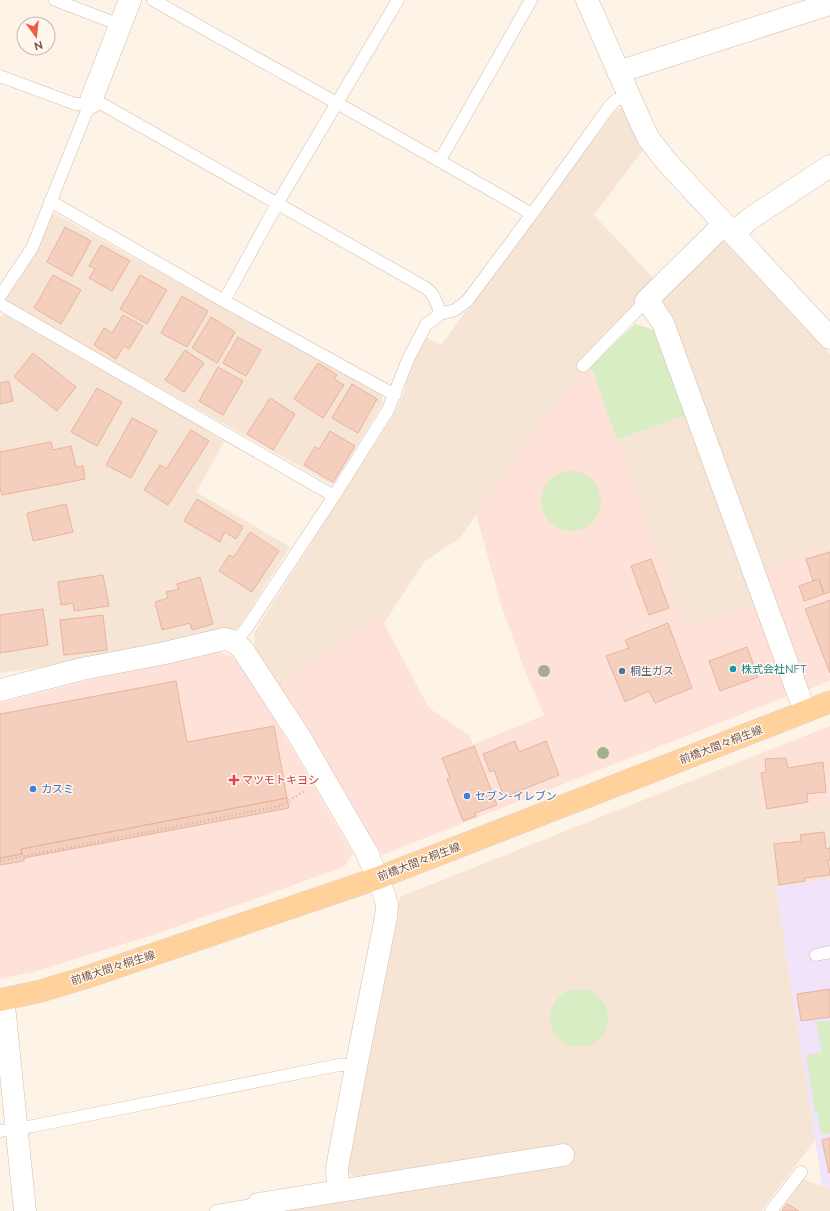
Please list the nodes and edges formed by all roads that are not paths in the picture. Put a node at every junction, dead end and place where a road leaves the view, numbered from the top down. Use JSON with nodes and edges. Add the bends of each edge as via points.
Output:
{"nodes":[{"id":1,"x":55,"y":0,"type":"edge"},
{"id":2,"x":130,"y":0,"type":"edge"},
{"id":3,"x":153,"y":0,"type":"edge"},
{"id":4,"x":398,"y":0,"type":"edge"},
{"id":5,"x":532,"y":0,"type":"edge"},
{"id":6,"x":587,"y":0,"type":"edge"},
{"id":7,"x":830,"y":4,"type":"edge"},
{"id":8,"x":120,"y":25,"type":"junction"},
{"id":9,"x":618,"y":72,"type":"junction"},
{"id":10,"x":0,"y":76,"type":"edge"},
{"id":11,"x":628,"y":97,"type":"junction"},
{"id":12,"x":90,"y":103,"type":"junction"},
{"id":13,"x":337,"y":104,"type":"junction"},
{"id":14,"x":440,"y":160,"type":"junction"},
{"id":15,"x":830,"y":166,"type":"edge"},
{"id":16,"x":50,"y":201,"type":"junction"},
{"id":17,"x":277,"y":204,"type":"junction"},
{"id":18,"x":532,"y":214,"type":"junction"},
{"id":19,"x":729,"y":228,"type":"junction"},
{"id":20,"x":0,"y":296,"type":"edge"},
{"id":21,"x":224,"y":301,"type":"junction"},
{"id":22,"x":646,"y":301,"type":"junction"},
{"id":23,"x":0,"y":304,"type":"edge"},
{"id":24,"x":440,"y":314,"type":"junction"},
{"id":25,"x":830,"y":338,"type":"edge"},
{"id":26,"x":583,"y":366,"type":"dead end"},
{"id":27,"x":395,"y":395,"type":"junction"},
{"id":28,"x":334,"y":496,"type":"junction"},
{"id":29,"x":235,"y":642,"type":"junction"},
{"id":30,"x":0,"y":690,"type":"edge"},
{"id":31,"x":830,"y":702,"type":"edge"},
{"id":32,"x":805,"y":712,"type":"junction"},
{"id":33,"x":378,"y":878,"type":"junction"},
{"id":34,"x":830,"y":952,"type":"edge"},
{"id":35,"x":816,"y":955,"type":"dead end"},
{"id":36,"x":1,"y":1000,"type":"edge"},
{"id":37,"x":356,"y":1067,"type":"junction"},
{"id":38,"x":8,"y":1130,"type":"edge"},
{"id":39,"x":563,"y":1155,"type":"dead end"},
{"id":40,"x":801,"y":1172,"type":"dead end"},
{"id":41,"x":338,"y":1191,"type":"junction"},
{"id":42,"x":258,"y":1204,"type":"joint"},
{"id":43,"x":285,"y":1206,"type":"edge"},
{"id":44,"x":25,"y":1211,"type":"edge"},
{"id":45,"x":216,"y":1211,"type":"edge"},
{"id":46,"x":772,"y":1211,"type":"edge"}],
"edges":[{"from":1,"to":8,"type":"lane"},
{"from":2,"to":8,"type":"street"},
{"from":3,"to":13,"type":"lane"},
{"from":4,"to":13,"type":"lane"},
{"from":5,"to":14,"type":"lane"},
{"from":6,"to":9,"type":"street"},
{"from":7,"to":9,"type":"street"},
{"from":8,"to":12,"type":"street"},
{"from":9,"to":11,"type":"street"},
{"from":10,"to":12,"type":"lane","via":[[74,104]]},
{"from":11,"to":18,"type":"lane","via":[[616,100],[609,107]]},
{"from":11,"to":19,"type":"street","via":[[653,144],[665,160]]},
{"from":12,"to":16,"type":"lane"},
{"from":12,"to":17,"type":"lane","via":[[102,104]]},
{"from":13,"to":14,"type":"lane"},
{"from":13,"to":17,"type":"lane"},
{"from":14,"to":18,"type":"lane"},
{"from":15,"to":19,"type":"street","via":[[751,218]]},
{"from":16,"to":20,"type":"lane","via":[[32,248]]},
{"from":16,"to":21,"type":"lane"},
{"from":17,"to":21,"type":"lane"},
{"from":17,"to":24,"type":"lane","via":[[426,288],[436,299]]},
{"from":18,"to":24,"type":"lane","via":[[467,301],[455,310]]},
{"from":19,"to":22,"type":"street"},
{"from":19,"to":25,"type":"street"},
{"from":21,"to":27,"type":"lane"},
{"from":22,"to":26,"type":"lane"},
{"from":22,"to":32,"type":"street","via":[[662,323]]},
{"from":23,"to":28,"type":"lane"},
{"from":24,"to":27,"type":"lane","via":[[426,325],[421,333]]},
{"from":27,"to":28,"type":"lane"},
{"from":28,"to":29,"type":"lane"},
{"from":29,"to":30,"type":"street","via":[[224,639],[82,669]]},
{"from":29,"to":33,"type":"street","via":[[243,650],[301,739],[367,853]]},
{"from":31,"to":32,"type":"main road","name":"前橋大間々桐生線"},
{"from":32,"to":33,"type":"main road","name":"前橋大間々桐生線"},
{"from":33,"to":36,"type":"main road","name":"前橋大間々桐生線","via":[[84,978]]},
{"from":33,"to":37,"type":"street","via":[[387,905],[386,917]]},
{"from":34,"to":35,"type":"lane"},
{"from":36,"to":38,"type":"street","via":[[5,1015]]},
{"from":37,"to":38,"type":"lane","via":[[339,1065]]},
{"from":37,"to":41,"type":"street","via":[[337,1168]]},
{"from":38,"to":44,"type":"street"},
{"from":39,"to":41,"type":"street"},
{"from":40,"to":46,"type":"lane"},
{"from":41,"to":43,"type":"street"},
{"from":42,"to":43,"type":"street"},
{"from":42,"to":45,"type":"lane"}]}
